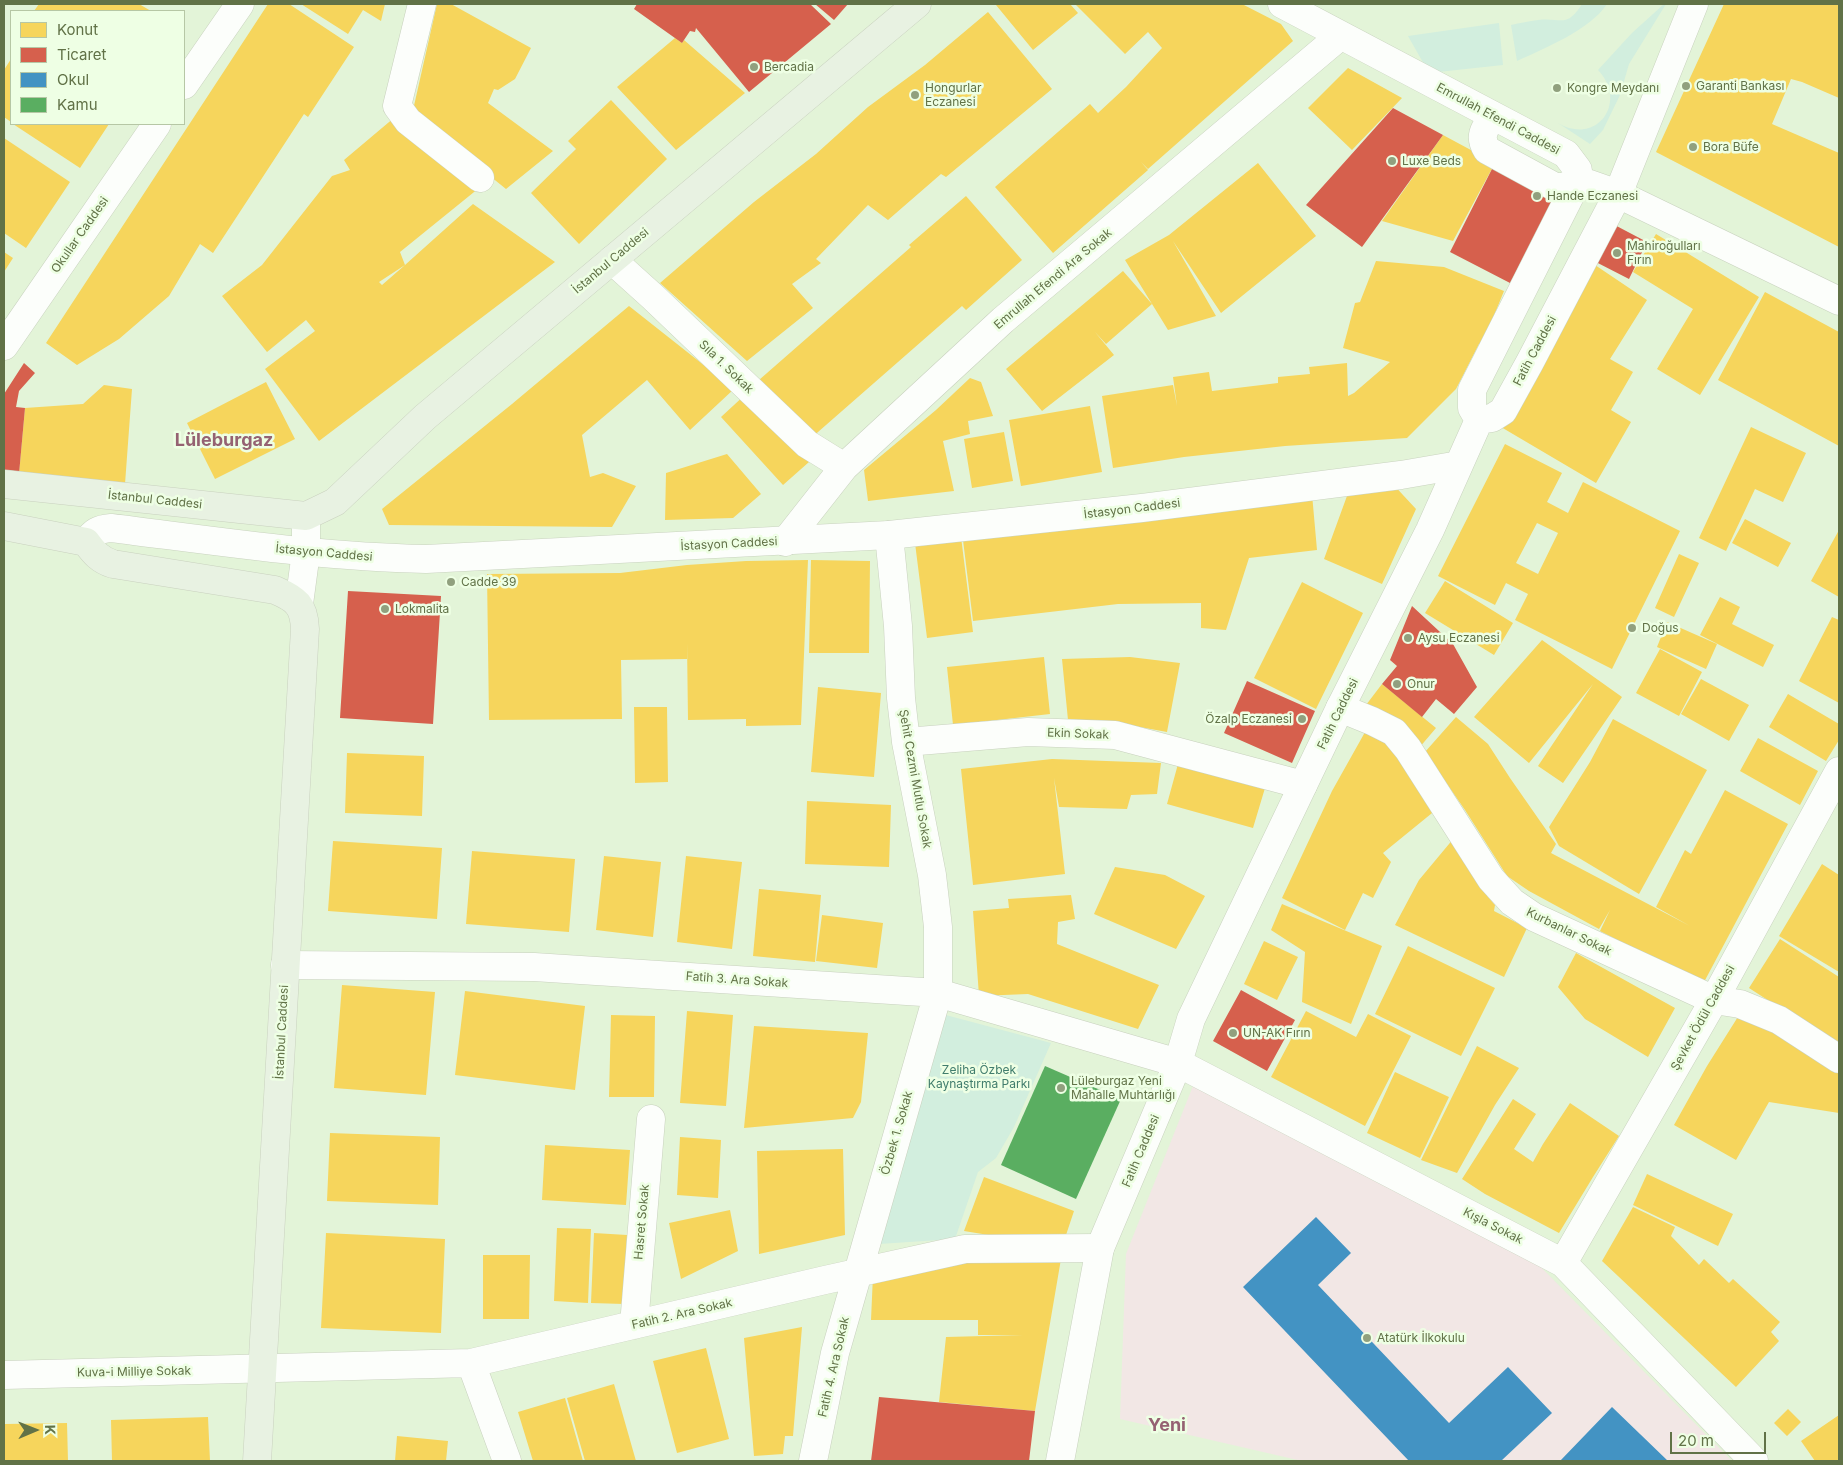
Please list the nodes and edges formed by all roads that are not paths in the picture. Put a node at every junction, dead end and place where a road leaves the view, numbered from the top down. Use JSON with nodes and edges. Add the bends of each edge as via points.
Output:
{"nodes":[{"id":1,"x":240,"y":4,"type":"edge"},
{"id":2,"x":422,"y":4,"type":"edge"},
{"id":3,"x":917,"y":4,"type":"edge"},
{"id":4,"x":1282,"y":4,"type":"edge"},
{"id":5,"x":1694,"y":4,"type":"edge"},
{"id":6,"x":1340,"y":36,"type":"junction"},
{"id":7,"x":185,"y":84,"type":"edge"},
{"id":8,"x":156,"y":125,"type":"edge"},
{"id":9,"x":480,"y":178,"type":"dead end"},
{"id":10,"x":1578,"y":180,"type":"junction"},
{"id":11,"x":1618,"y":194,"type":"junction"},
{"id":12,"x":612,"y":260,"type":"junction"},
{"id":13,"x":1839,"y":301,"type":"edge"},
{"id":14,"x":4,"y":346,"type":"edge"},
{"id":15,"x":1479,"y":420,"type":"junction"},
{"id":16,"x":1459,"y":465,"type":"junction"},
{"id":17,"x":844,"y":467,"type":"junction"},
{"id":18,"x":4,"y":484,"type":"edge"},
{"id":19,"x":306,"y":516,"type":"junction"},
{"id":20,"x":4,"y":526,"type":"edge"},
{"id":21,"x":889,"y":535,"type":"junction"},
{"id":22,"x":86,"y":542,"type":"junction"},
{"id":23,"x":785,"y":542,"type":"junction"},
{"id":24,"x":306,"y":552,"type":"junction"},
{"id":25,"x":299,"y":604,"type":"junction"},
{"id":26,"x":1340,"y":708,"type":"junction"},
{"id":27,"x":906,"y":742,"type":"junction"},
{"id":28,"x":1839,"y":771,"type":"edge"},
{"id":29,"x":1304,"y":785,"type":"junction"},
{"id":30,"x":286,"y":965,"type":"junction"},
{"id":31,"x":938,"y":993,"type":"junction"},
{"id":32,"x":1714,"y":1000,"type":"junction"},
{"id":33,"x":1839,"y":1059,"type":"edge"},
{"id":34,"x":1178,"y":1063,"type":"junction"},
{"id":35,"x":651,"y":1119,"type":"dead end"},
{"id":36,"x":1100,"y":1248,"type":"junction"},
{"id":37,"x":1564,"y":1263,"type":"junction"},
{"id":38,"x":857,"y":1273,"type":"junction"},
{"id":39,"x":634,"y":1325,"type":"junction"},
{"id":40,"x":472,"y":1363,"type":"junction"},
{"id":41,"x":264,"y":1370,"type":"junction"},
{"id":42,"x":4,"y":1375,"type":"edge"},
{"id":43,"x":257,"y":1461,"type":"edge"},
{"id":44,"x":507,"y":1461,"type":"edge"},
{"id":45,"x":813,"y":1461,"type":"edge"},
{"id":46,"x":1060,"y":1461,"type":"edge"},
{"id":47,"x":1754,"y":1461,"type":"edge"}],
"edges":[{"from":1,"to":7,"type":"street"},
{"from":2,"to":9,"type":"street","via":[[397,106],[408,121]]},
{"from":3,"to":12,"type":"main road","name":"İstanbul Caddesi"},
{"from":4,"to":6,"type":"street","name":"Emrullah Efendi Caddesi"},
{"from":5,"to":11,"type":"street","name":"Fatih Caddesi"},
{"from":6,"to":10,"type":"street","name":"Emrullah Efendi Caddesi","via":[[1566,154],[1578,170]]},
{"from":6,"to":17,"type":"street","name":"Emrullah Efendi Ara Sokak","via":[[1003,320]]},
{"from":8,"to":14,"type":"street","name":"Okullar Caddesi"},
{"from":10,"to":11,"type":"street"},
{"from":10,"to":15,"type":"street","via":[[1472,390],[1472,408]]},
{"from":11,"to":13,"type":"street"},
{"from":11,"to":15,"type":"street","name":"Fatih Caddesi","via":[[1503,410],[1492,418]]},
{"from":12,"to":17,"type":"street","name":"Sıla 1. Sokak","via":[[807,444]]},
{"from":12,"to":19,"type":"main road","name":"İstanbul Caddesi","via":[[425,417],[336,502]]},
{"from":15,"to":16,"type":"street","name":"Fatih Caddesi"},
{"from":16,"to":21,"type":"street","name":"İstasyon Caddesi","via":[[1142,508]]},
{"from":16,"to":26,"type":"street","name":"Fatih Caddesi","via":[[1430,530]]},
{"from":17,"to":23,"type":"street","name":"Emrullah Efendi Ara Sokak"},
{"from":18,"to":19,"type":"main road","name":"İstanbul Caddesi"},
{"from":19,"to":24,"type":"street","name":"İstanbul Caddesi"},
{"from":20,"to":22,"type":"main road"},
{"from":21,"to":23,"type":"street","name":"İstasyon Caddesi"},
{"from":21,"to":27,"type":"street","name":"Şehit Cezmi Mutlu Sokak"},
{"from":22,"to":24,"type":"street","name":"İstasyon Caddesi","via":[[100,528],[111,528]]},
{"from":22,"to":25,"type":"main road","via":[[102,560],[113,564],[275,590]]},
{"from":23,"to":24,"type":"street","name":"İstasyon Caddesi","via":[[426,559]]},
{"from":24,"to":25,"type":"street","name":"İstanbul Caddesi"},
{"from":25,"to":30,"type":"main road","name":"İstanbul Caddesi","via":[[305,617],[305,629]]},
{"from":26,"to":29,"type":"street","name":"Fatih Caddesi"},
{"from":26,"to":32,"type":"street","name":"Kurbanlar Sokak","via":[[1394,732],[1491,879],[1512,902],[1534,917]]},
{"from":27,"to":29,"type":"street","name":"Ekin Sokak","via":[[1028,732],[1116,735]]},
{"from":27,"to":31,"type":"street","name":"Şehit Cezmi Mutlu Sokak","via":[[932,875],[938,927]]},
{"from":28,"to":32,"type":"street","name":"Şevket Ödül Caddesi"},
{"from":29,"to":34,"type":"street","name":"Fatih Caddesi","via":[[1191,1019]]},
{"from":30,"to":31,"type":"street","name":"Fatih 3. Ara Sokak","via":[[534,967]]},
{"from":30,"to":41,"type":"main road","name":"İstanbul Caddesi"},
{"from":31,"to":34,"type":"street","name":"Fatih 3. Ara Sokak"},
{"from":31,"to":38,"type":"street","name":"Özbek 1. Sokak"},
{"from":32,"to":33,"type":"street","name":"Kurbanlar Sokak","via":[[1740,1004],[1779,1020]]},
{"from":32,"to":37,"type":"street","name":"Şevket Ödül Caddesi"},
{"from":34,"to":36,"type":"street","name":"Fatih Caddesi"},
{"from":34,"to":37,"type":"street","name":"Kışla Sokak"},
{"from":35,"to":39,"type":"street","name":"Hasret Sokak"},
{"from":36,"to":38,"type":"street","name":"Fatih 2. Ara Sokak","via":[[965,1249]]},
{"from":36,"to":46,"type":"street","name":"Fatih Caddesi"},
{"from":37,"to":47,"type":"street","name":"Kışla Sokak"},
{"from":38,"to":39,"type":"street","name":"Fatih 2. Ara Sokak"},
{"from":38,"to":45,"type":"street","name":"Fatih 4. Ara Sokak","via":[[835,1353]]},
{"from":39,"to":40,"type":"street","name":"Fatih 2. Ara Sokak"},
{"from":40,"to":41,"type":"street","name":"Fatih 2. Ara Sokak"},
{"from":40,"to":44,"type":"street"},
{"from":41,"to":42,"type":"street","name":"Kuva-i Milliye Sokak"},
{"from":41,"to":43,"type":"main road","name":"İstanbul Caddesi"}]}
